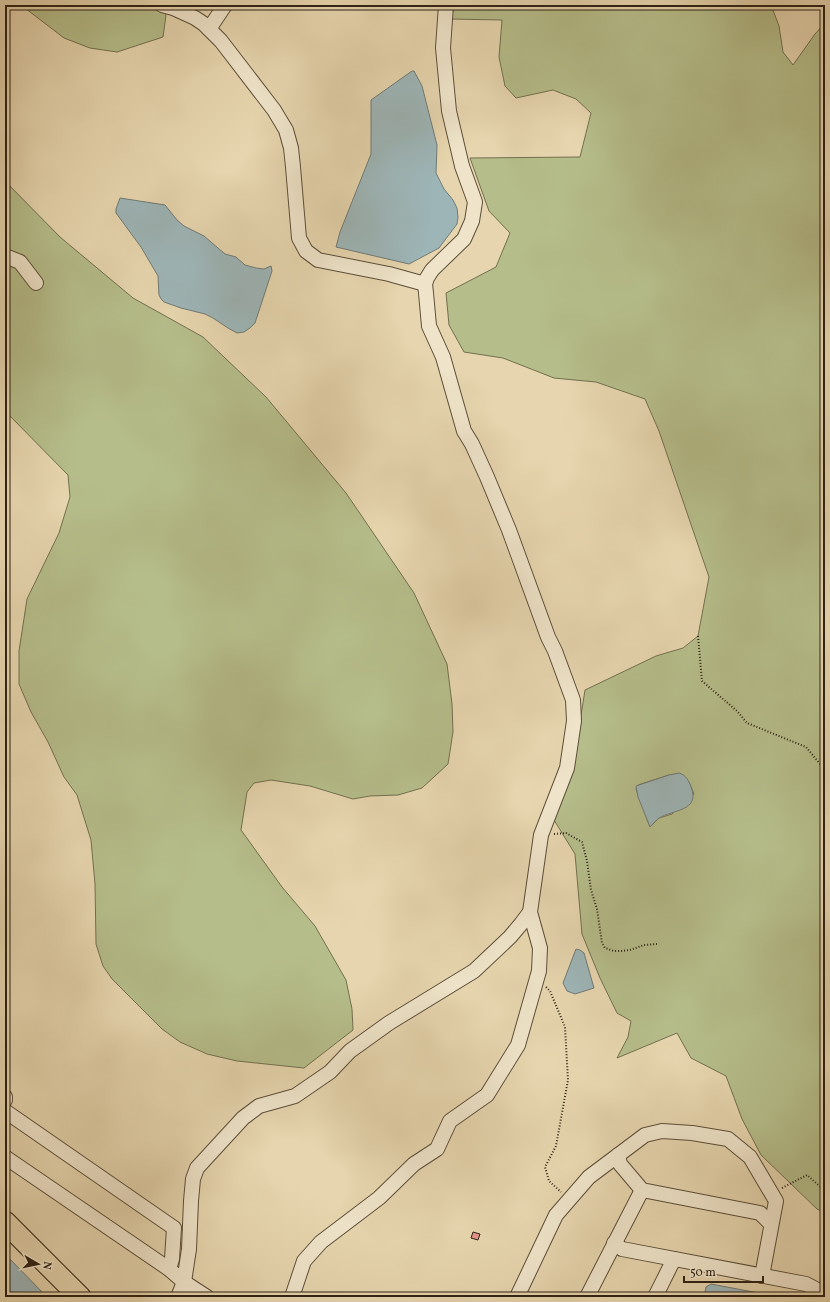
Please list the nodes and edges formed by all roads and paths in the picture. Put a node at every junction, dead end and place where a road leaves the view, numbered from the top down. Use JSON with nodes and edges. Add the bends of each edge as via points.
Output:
{"nodes":[{"id":1,"x":162,"y":5,"type":"edge"},
{"id":2,"x":225,"y":5,"type":"edge"},
{"id":3,"x":446,"y":5,"type":"edge"},
{"id":4,"x":209,"y":29,"type":"junction"},
{"id":5,"x":5,"y":256,"type":"edge"},
{"id":6,"x":36,"y":283,"type":"dead end"},
{"id":7,"x":425,"y":284,"type":"junction"},
{"id":8,"x":698,"y":636,"type":"dead end"},
{"id":9,"x":825,"y":770,"type":"edge"},
{"id":10,"x":541,"y":835,"type":"junction"},
{"id":11,"x":530,"y":912,"type":"junction"},
{"id":12,"x":657,"y":944,"type":"dead end"},
{"id":13,"x":538,"y":979,"type":"junction"},
{"id":14,"x":5,"y":1111,"type":"edge"},
{"id":15,"x":618,"y":1155,"type":"junction"},
{"id":16,"x":5,"y":1157,"type":"edge"},
{"id":17,"x":642,"y":1190,"type":"junction"},
{"id":18,"x":825,"y":1191,"type":"edge"},
{"id":19,"x":772,"y":1193,"type":"junction"},
{"id":20,"x":569,"y":1200,"type":"junction"},
{"id":21,"x":5,"y":1222,"type":"edge"},
{"id":22,"x":771,"y":1224,"type":"junction"},
{"id":23,"x":614,"y":1243,"type":"junction"},
{"id":24,"x":674,"y":1259,"type":"junction"},
{"id":25,"x":169,"y":1268,"type":"junction"},
{"id":26,"x":762,"y":1276,"type":"junction"},
{"id":27,"x":184,"y":1282,"type":"junction"},
{"id":28,"x":811,"y":1292,"type":"edge"},
{"id":29,"x":825,"y":1294,"type":"edge"},
{"id":30,"x":80,"y":1297,"type":"edge"},
{"id":31,"x":178,"y":1297,"type":"edge"},
{"id":32,"x":207,"y":1297,"type":"edge"},
{"id":33,"x":292,"y":1297,"type":"edge"},
{"id":34,"x":517,"y":1297,"type":"edge"},
{"id":35,"x":587,"y":1297,"type":"edge"},
{"id":36,"x":655,"y":1297,"type":"edge"}],
"edges":[{"from":1,"to":4,"type":"street","via":[[195,18]]},
{"from":2,"to":4,"type":"street"},
{"from":3,"to":7,"type":"street","via":[[443,48],[449,112],[462,166],[475,202],[472,221],[464,238],[432,270]]},
{"from":4,"to":7,"type":"street","via":[[260,91],[286,130],[292,161],[299,238],[306,251],[318,260],[390,274]]},
{"from":5,"to":6,"type":"street","via":[[20,262]]},
{"from":7,"to":10,"type":"street","via":[[429,326],[443,357],[464,431],[488,477],[573,700],[574,721],[567,768]]},
{"from":8,"to":9,"type":"path","via":[[702,681],[747,723],[806,747]]},
{"from":10,"to":11,"type":"street"},
{"from":10,"to":12,"type":"path","via":[[566,834],[582,842],[605,948],[621,951]]},
{"from":11,"to":13,"type":"street","via":[[540,948]]},
{"from":11,"to":27,"type":"street","via":[[510,937],[474,972],[389,1023],[350,1051],[330,1072],[295,1096],[259,1106],[243,1118],[197,1168],[193,1179],[189,1249]]},
{"from":13,"to":20,"type":"path","via":[[550,991],[565,1027],[568,1080],[556,1146],[545,1166],[549,1181]]},
{"from":13,"to":33,"type":"street","via":[[518,1045],[487,1095],[450,1121],[437,1149],[414,1164],[379,1198],[321,1242],[304,1261]]},
{"from":14,"to":25,"type":"street","via":[[174,1228]]},
{"from":15,"to":17,"type":"street","via":[[620,1164]]},
{"from":15,"to":19,"type":"street","via":[[645,1135],[662,1130],[728,1139],[750,1157]]},
{"from":15,"to":20,"type":"street","via":[[589,1177]]},
{"from":16,"to":25,"type":"street"},
{"from":17,"to":22,"type":"street","via":[[760,1213]]},
{"from":17,"to":23,"type":"street"},
{"from":18,"to":19,"type":"path","via":[[807,1175]]},
{"from":19,"to":22,"type":"street","via":[[776,1201]]},
{"from":20,"to":34,"type":"street","via":[[556,1215]]},
{"from":21,"to":30,"type":"highway"},
{"from":22,"to":26,"type":"street"},
{"from":23,"to":24,"type":"street","via":[[622,1249]]},
{"from":23,"to":35,"type":"street"},
{"from":24,"to":26,"type":"street"},
{"from":24,"to":36,"type":"street"},
{"from":25,"to":27,"type":"street"},
{"from":26,"to":28,"type":"street","via":[[806,1284]]},
{"from":27,"to":31,"type":"street"},
{"from":27,"to":32,"type":"street"},
{"from":28,"to":29,"type":"street"}]}
